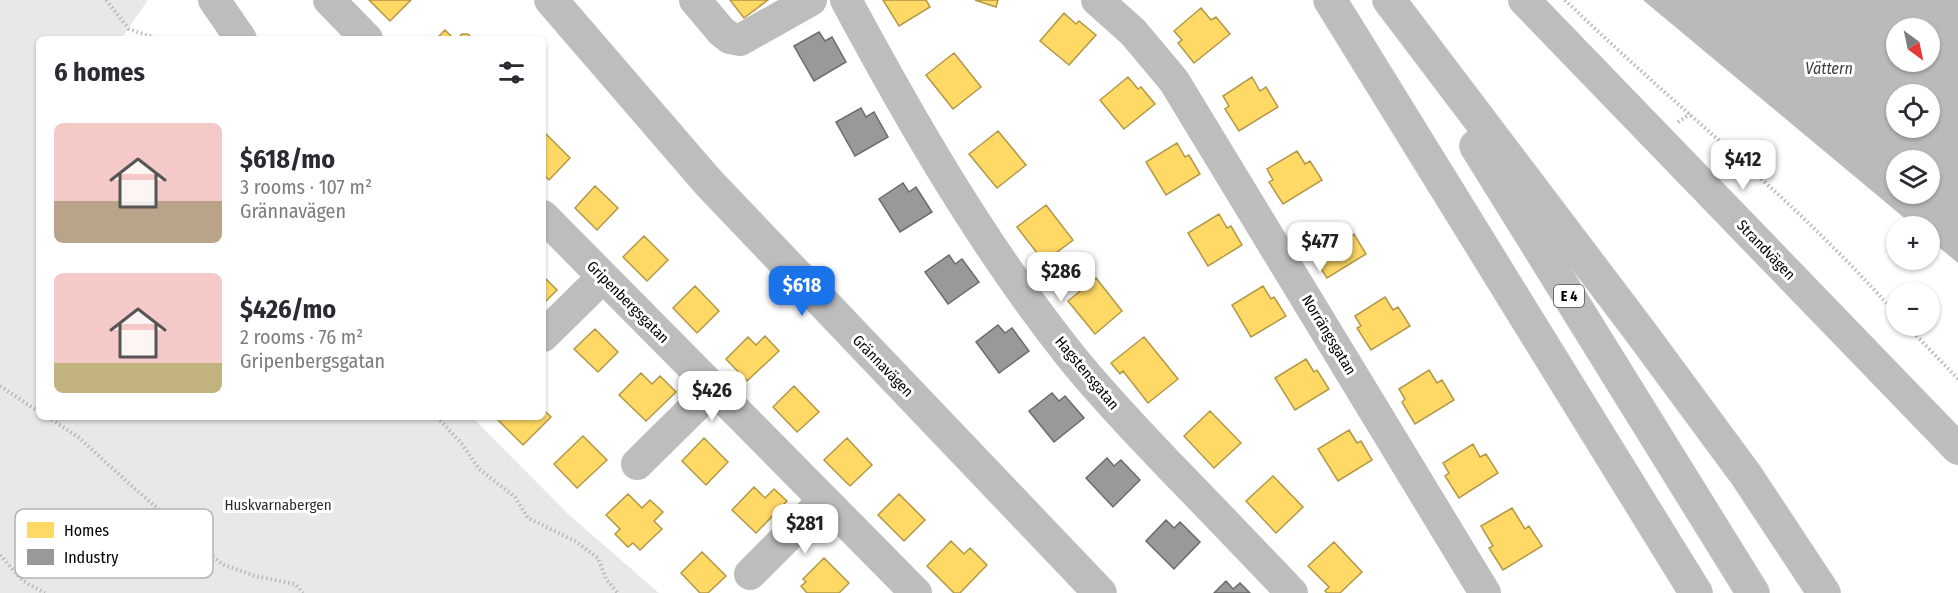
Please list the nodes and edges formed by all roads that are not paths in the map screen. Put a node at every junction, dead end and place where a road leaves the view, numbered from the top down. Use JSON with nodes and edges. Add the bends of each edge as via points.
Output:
{"nodes":[{"id":1,"x":214,"y":0,"type":"edge"},
{"id":2,"x":329,"y":0,"type":"edge"},
{"id":3,"x":551,"y":0,"type":"edge"},
{"id":4,"x":695,"y":0,"type":"edge"},
{"id":5,"x":811,"y":0,"type":"edge"},
{"id":6,"x":846,"y":0,"type":"edge"},
{"id":7,"x":1097,"y":0,"type":"edge"},
{"id":8,"x":1330,"y":0,"type":"edge"},
{"id":9,"x":1387,"y":0,"type":"edge"},
{"id":10,"x":1524,"y":0,"type":"edge"},
{"id":11,"x":239,"y":36,"type":"edge"},
{"id":12,"x":364,"y":36,"type":"edge"},
{"id":13,"x":546,"y":219,"type":"edge"},
{"id":14,"x":603,"y":277,"type":"junction"},
{"id":15,"x":546,"y":333,"type":"edge"},
{"id":16,"x":714,"y":388,"type":"junction"},
{"id":17,"x":1958,"y":449,"type":"edge"},
{"id":18,"x":1608,"y":451,"type":"junction"},
{"id":19,"x":637,"y":464,"type":"dead end"},
{"id":20,"x":824,"y":500,"type":"junction"},
{"id":21,"x":750,"y":574,"type":"dead end"},
{"id":22,"x":916,"y":593,"type":"edge"},
{"id":23,"x":1100,"y":593,"type":"edge"},
{"id":24,"x":1293,"y":593,"type":"edge"},
{"id":25,"x":1485,"y":593,"type":"edge"},
{"id":26,"x":1679,"y":593,"type":"edge"},
{"id":27,"x":1696,"y":593,"type":"edge"},
{"id":28,"x":1753,"y":593,"type":"edge"},
{"id":29,"x":1824,"y":593,"type":"edge"}],
"edges":[{"from":1,"to":11,"type":"street"},
{"from":2,"to":12,"type":"street"},
{"from":3,"to":23,"type":"main road","name":"Grännavägen","via":[[708,182]]},
{"from":4,"to":5,"type":"street","via":[[721,31],[740,40]]},
{"from":6,"to":24,"type":"street","name":"Hagstensgatan","via":[[957,195],[1069,355]]},
{"from":7,"to":25,"type":"street","name":"Norrängsgatan","via":[[1133,32],[1174,81]]},
{"from":8,"to":18,"type":"main road"},
{"from":9,"to":28,"type":"main road","number":"E 4"},
{"from":9,"to":29,"type":"main road","via":[[1640,330],[1739,465]]},
{"from":10,"to":17,"type":"street","name":"Strandvägen"},
{"from":13,"to":14,"type":"street","name":"Gripenbergsgatan"},
{"from":14,"to":15,"type":"street"},
{"from":14,"to":16,"type":"street","name":"Gripenbergsgatan"},
{"from":16,"to":19,"type":"street"},
{"from":16,"to":20,"type":"street","name":"Gripenbergsgatan"},
{"from":18,"to":26,"type":"main road"},
{"from":18,"to":27,"type":"main road"},
{"from":20,"to":21,"type":"street"},
{"from":20,"to":22,"type":"street","name":"Gripenbergsgatan"}]}
